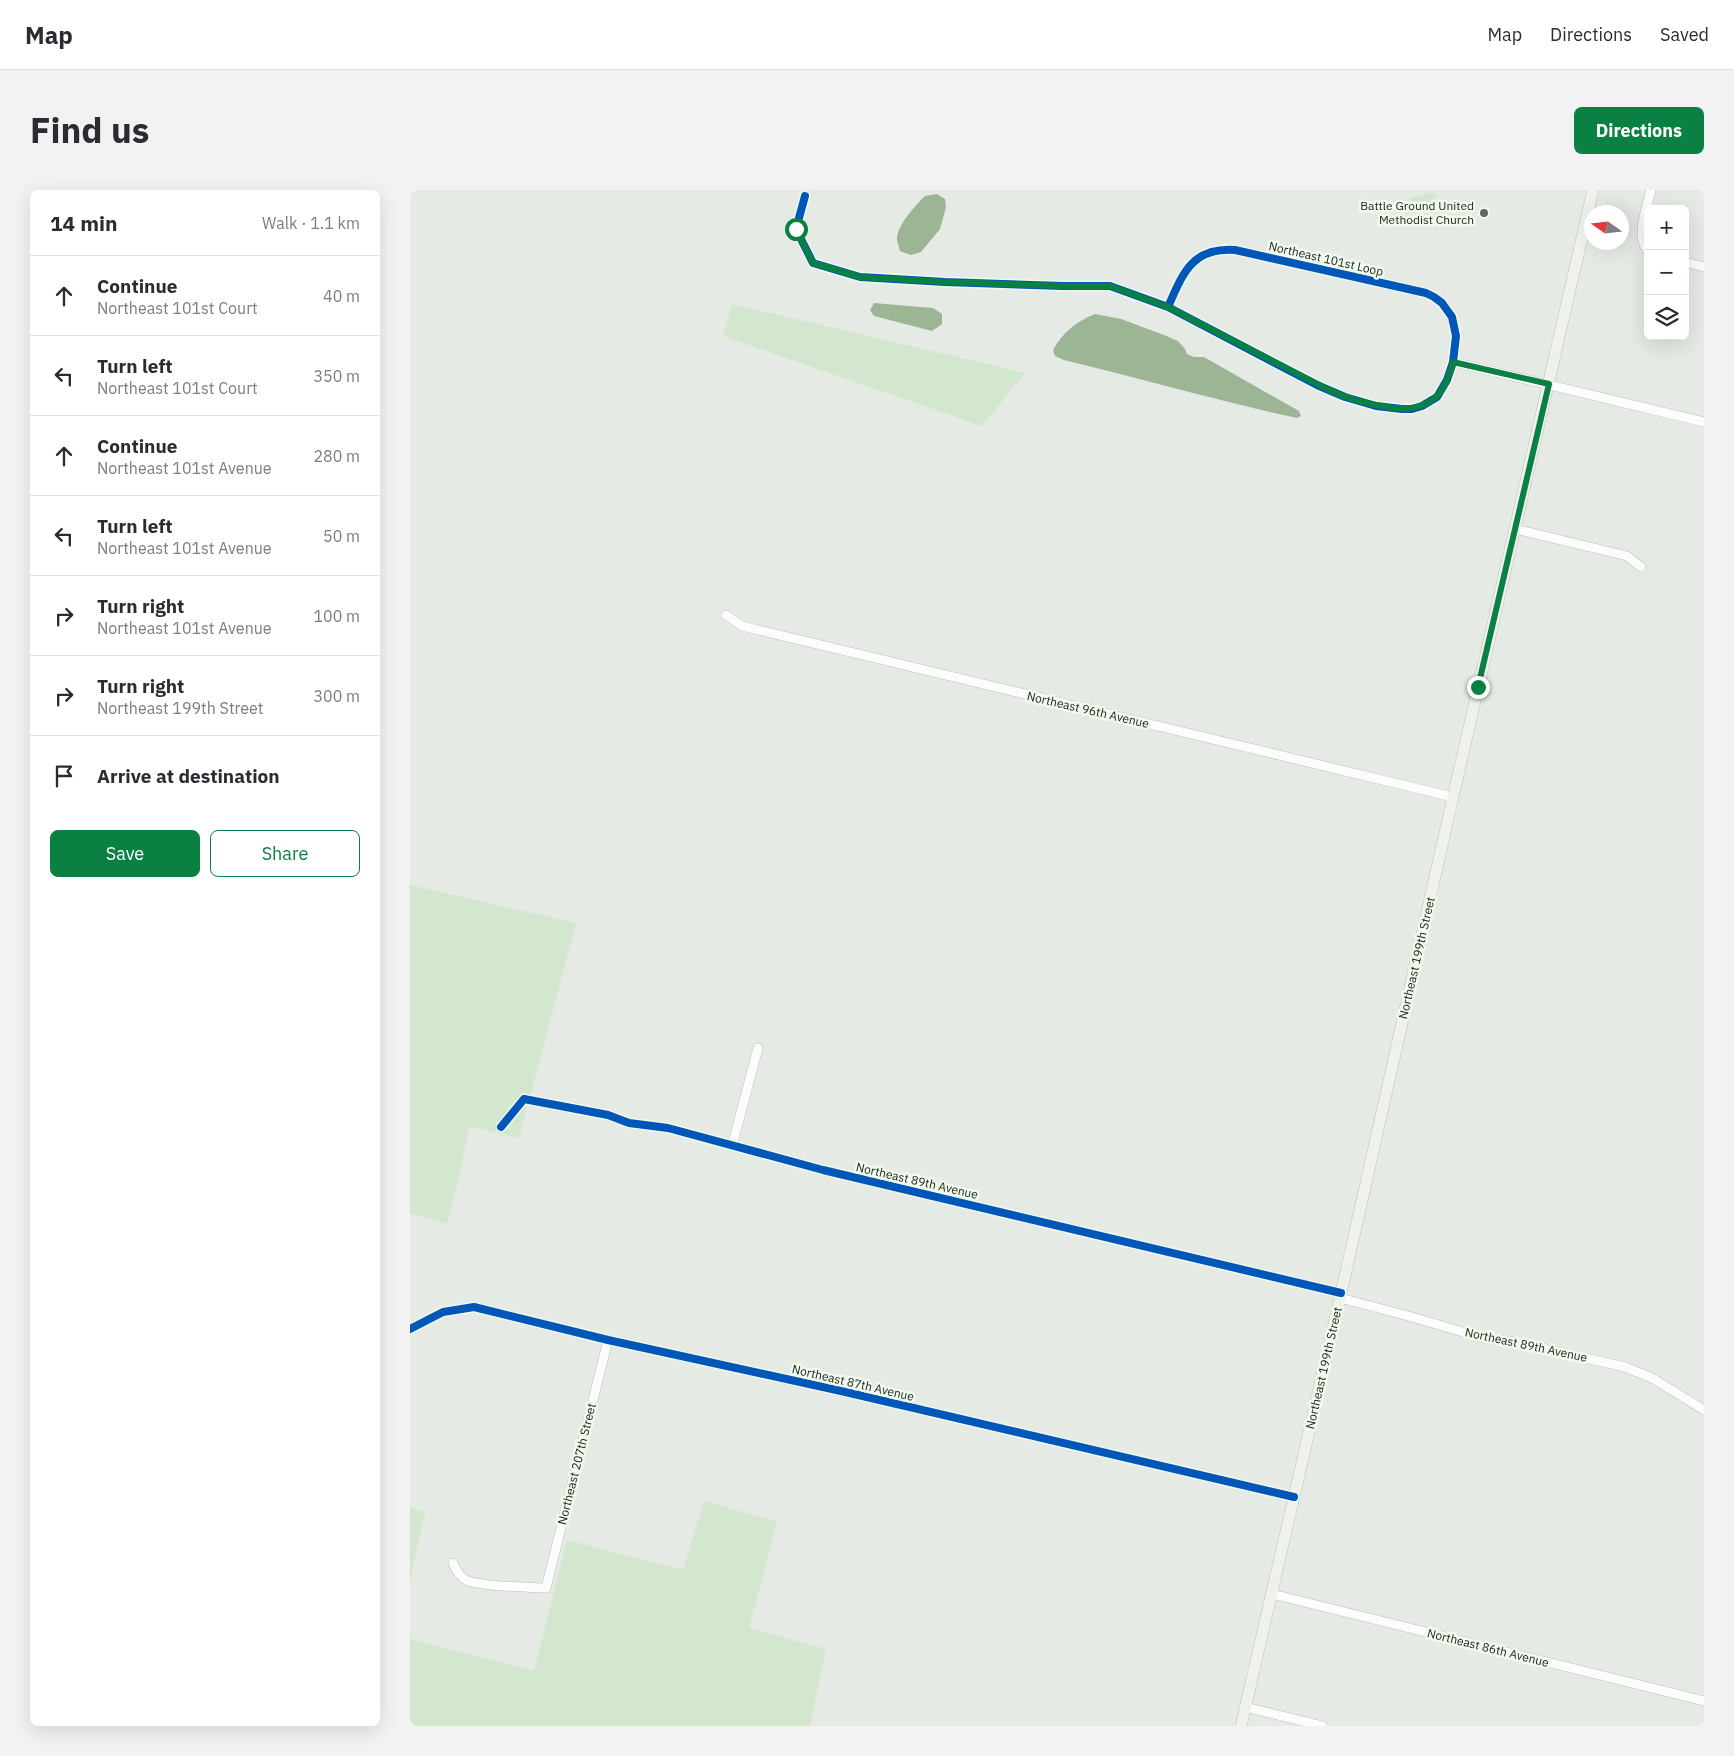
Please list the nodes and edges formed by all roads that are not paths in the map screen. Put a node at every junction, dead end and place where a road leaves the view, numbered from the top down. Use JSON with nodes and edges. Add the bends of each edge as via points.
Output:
{"nodes":[{"id":1,"x":1593,"y":190,"type":"edge"},
{"id":2,"x":1651,"y":190,"type":"edge"},
{"id":3,"x":805,"y":196,"type":"dead end"},
{"id":4,"x":1647,"y":250,"type":"edge"},
{"id":5,"x":1689,"y":263,"type":"edge"},
{"id":6,"x":1704,"y":266,"type":"edge"},
{"id":7,"x":1168,"y":307,"type":"junction"},
{"id":8,"x":1453,"y":362,"type":"junction"},
{"id":9,"x":1549,"y":384,"type":"junction"},
{"id":10,"x":1704,"y":422,"type":"edge"},
{"id":11,"x":1515,"y":529,"type":"junction"},
{"id":12,"x":1641,"y":568,"type":"dead end"},
{"id":13,"x":726,"y":615,"type":"dead end"},
{"id":14,"x":1453,"y":797,"type":"junction"},
{"id":15,"x":758,"y":1048,"type":"dead end"},
{"id":16,"x":501,"y":1127,"type":"dead end"},
{"id":17,"x":732,"y":1146,"type":"junction"},
{"id":18,"x":1341,"y":1296,"type":"junction"},
{"id":19,"x":410,"y":1329,"type":"edge"},
{"id":20,"x":608,"y":1340,"type":"junction"},
{"id":21,"x":1704,"y":1410,"type":"edge"},
{"id":22,"x":1294,"y":1497,"type":"junction"},
{"id":23,"x":453,"y":1563,"type":"dead end"},
{"id":24,"x":1272,"y":1594,"type":"junction"},
{"id":25,"x":1704,"y":1702,"type":"edge"},
{"id":26,"x":1245,"y":1707,"type":"junction"},
{"id":27,"x":1241,"y":1726,"type":"edge"},
{"id":28,"x":1323,"y":1726,"type":"edge"}],
"edges":[{"from":1,"to":9,"type":"main road","name":"Northeast 199th Street"},
{"from":2,"to":4,"type":"street","via":[[1642,231]]},
{"from":3,"to":7,"type":"street","name":"Northeast 101st Loop","via":[[796,229],[813,263],[860,277],[1110,286]]},
{"from":5,"to":6,"type":"street"},
{"from":7,"to":8,"type":"street","name":"Northeast 101st Loop","via":[[1317,385],[1345,398],[1376,406],[1412,409],[1430,402],[1448,380]]},
{"from":7,"to":8,"type":"street","name":"Northeast 101st Loop","via":[[1181,278],[1194,261],[1212,251],[1235,250],[1434,297],[1448,310],[1455,326]]},
{"from":8,"to":9,"type":"street"},
{"from":9,"to":10,"type":"street"},
{"from":9,"to":11,"type":"main road","name":"Northeast 199th Street"},
{"from":11,"to":12,"type":"street","via":[[1626,556]]},
{"from":11,"to":14,"type":"main road","name":"Northeast 199th Street"},
{"from":13,"to":14,"type":"street","name":"Northeast 96th Avenue","via":[[742,626]]},
{"from":14,"to":18,"type":"main road","name":"Northeast 199th Street"},
{"from":15,"to":17,"type":"street"},
{"from":16,"to":17,"type":"street","name":"Northeast 89th Avenue","via":[[524,1099],[629,1123],[668,1128]]},
{"from":17,"to":18,"type":"street","name":"Northeast 89th Avenue"},
{"from":18,"to":21,"type":"street","name":"Northeast 89th Avenue","via":[[1483,1338],[1516,1342],[1625,1367],[1652,1378]]},
{"from":18,"to":22,"type":"main road","name":"Northeast 199th Street"},
{"from":19,"to":20,"type":"street","name":"Northeast 87th Avenue","via":[[443,1312],[474,1307]]},
{"from":20,"to":22,"type":"street","name":"Northeast 87th Avenue"},
{"from":20,"to":23,"type":"street","name":"Northeast 207th Street","via":[[546,1588],[466,1580]]},
{"from":22,"to":24,"type":"main road","name":"Northeast 199th Street"},
{"from":24,"to":25,"type":"street","name":"Northeast 86th Avenue"},
{"from":24,"to":26,"type":"main road","name":"Northeast 199th Street"},
{"from":26,"to":27,"type":"main road","name":"Northeast 199th Street"},
{"from":26,"to":28,"type":"street"}]}
